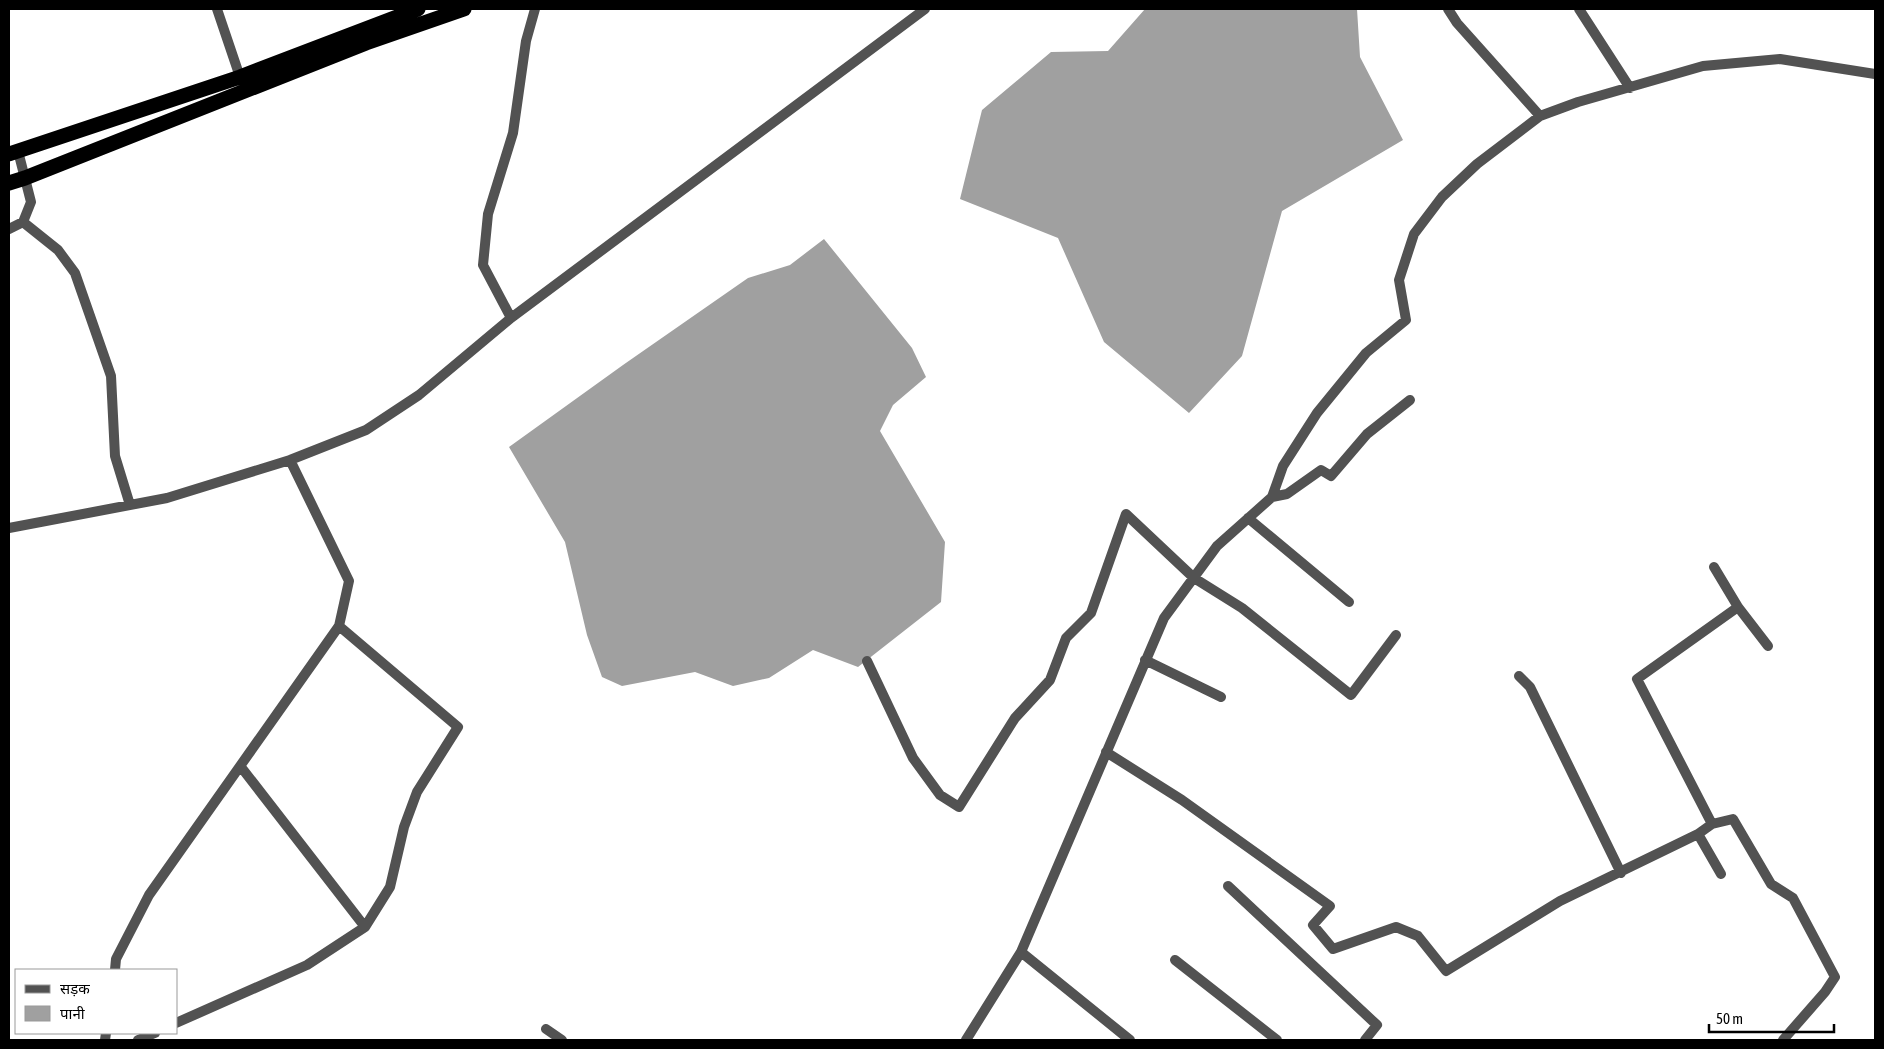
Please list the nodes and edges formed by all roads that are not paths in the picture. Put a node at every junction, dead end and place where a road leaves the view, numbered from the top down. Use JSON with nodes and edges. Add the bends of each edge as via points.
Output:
{"nodes":[{"id":1,"x":217,"y":9,"type":"edge"},
{"id":2,"x":418,"y":9,"type":"edge"},
{"id":3,"x":464,"y":9,"type":"edge"},
{"id":4,"x":535,"y":9,"type":"edge"},
{"id":5,"x":924,"y":9,"type":"edge"},
{"id":6,"x":1448,"y":9,"type":"edge"},
{"id":7,"x":1579,"y":9,"type":"edge"},
{"id":8,"x":1875,"y":74,"type":"edge"},
{"id":9,"x":240,"y":77,"type":"junction"},
{"id":10,"x":1630,"y":88,"type":"junction"},
{"id":11,"x":1540,"y":116,"type":"junction"},
{"id":12,"x":14,"y":152,"type":"edge"},
{"id":13,"x":25,"y":178,"type":"junction"},
{"id":14,"x":9,"y":183,"type":"edge"},
{"id":15,"x":23,"y":222,"type":"junction"},
{"id":16,"x":9,"y":229,"type":"edge"},
{"id":17,"x":511,"y":318,"type":"junction"},
{"id":18,"x":1410,"y":400,"type":"dead end"},
{"id":19,"x":290,"y":460,"type":"junction"},
{"id":20,"x":1272,"y":497,"type":"junction"},
{"id":21,"x":130,"y":505,"type":"junction"},
{"id":22,"x":1248,"y":518,"type":"junction"},
{"id":23,"x":9,"y":528,"type":"edge"},
{"id":24,"x":1714,"y":567,"type":"dead end"},
{"id":25,"x":1194,"y":578,"type":"junction"},
{"id":26,"x":1349,"y":602,"type":"dead end"},
{"id":27,"x":1738,"y":607,"type":"junction"},
{"id":28,"x":339,"y":626,"type":"junction"},
{"id":29,"x":1396,"y":635,"type":"dead end"},
{"id":30,"x":1768,"y":646,"type":"dead end"},
{"id":31,"x":866,"y":660,"type":"dead end"},
{"id":32,"x":1146,"y":660,"type":"junction"},
{"id":33,"x":1520,"y":676,"type":"dead end"},
{"id":34,"x":1221,"y":697,"type":"dead end"},
{"id":35,"x":1106,"y":752,"type":"junction"},
{"id":36,"x":241,"y":767,"type":"junction"},
{"id":37,"x":1712,"y":824,"type":"junction"},
{"id":38,"x":1698,"y":834,"type":"junction"},
{"id":39,"x":1621,"y":872,"type":"junction"},
{"id":40,"x":1721,"y":874,"type":"dead end"},
{"id":41,"x":1228,"y":886,"type":"dead end"},
{"id":42,"x":365,"y":927,"type":"junction"},
{"id":43,"x":1021,"y":952,"type":"junction"},
{"id":44,"x":1175,"y":960,"type":"dead end"},
{"id":45,"x":115,"y":969,"type":"edge"},
{"id":46,"x":178,"y":1022,"type":"edge"},
{"id":47,"x":546,"y":1030,"type":"dead end"},
{"id":48,"x":153,"y":1034,"type":"edge"},
{"id":49,"x":138,"y":1040,"type":"edge"},
{"id":50,"x":562,"y":1040,"type":"edge"},
{"id":51,"x":966,"y":1040,"type":"edge"},
{"id":52,"x":1130,"y":1040,"type":"edge"},
{"id":53,"x":1276,"y":1040,"type":"edge"},
{"id":54,"x":1365,"y":1040,"type":"edge"},
{"id":55,"x":1783,"y":1040,"type":"edge"}],
"edges":[{"from":1,"to":9,"type":"street"},
{"from":2,"to":9,"type":"highway"},
{"from":3,"to":13,"type":"highway","via":[[366,43]]},
{"from":4,"to":17,"type":"street","via":[[526,41],[513,134],[488,214],[483,266]]},
{"from":5,"to":17,"type":"street"},
{"from":6,"to":11,"type":"street"},
{"from":7,"to":10,"type":"street"},
{"from":8,"to":10,"type":"street","via":[[1780,58],[1703,66]]},
{"from":9,"to":12,"type":"highway"},
{"from":10,"to":11,"type":"street"},
{"from":11,"to":20,"type":"street","via":[[1509,138],[1442,197],[1414,234],[1399,280],[1406,320],[1366,352],[1317,413],[1282,466]]},
{"from":12,"to":13,"type":"street"},
{"from":13,"to":14,"type":"highway"},
{"from":13,"to":15,"type":"street","via":[[31,202]]},
{"from":15,"to":16,"type":"street"},
{"from":15,"to":21,"type":"street","via":[[58,250],[75,273],[111,376],[115,456]]},
{"from":17,"to":19,"type":"street","via":[[419,395],[366,430]]},
{"from":18,"to":20,"type":"street","via":[[1367,434],[1331,476],[1322,470],[1287,494]]},
{"from":19,"to":21,"type":"street","via":[[167,498]]},
{"from":19,"to":28,"type":"street","via":[[349,581]]},
{"from":20,"to":22,"type":"street"},
{"from":21,"to":23,"type":"street"},
{"from":22,"to":25,"type":"street","via":[[1217,546]]},
{"from":22,"to":26,"type":"street"},
{"from":24,"to":27,"type":"street"},
{"from":25,"to":29,"type":"street","via":[[1242,608],[1351,695]]},
{"from":25,"to":31,"type":"street","via":[[1126,514],[1091,613],[1066,638],[1050,680],[1016,718],[959,807],[940,795],[913,758]]},
{"from":25,"to":32,"type":"street","via":[[1164,618]]},
{"from":27,"to":30,"type":"street"},
{"from":27,"to":37,"type":"street","via":[[1637,679]]},
{"from":28,"to":36,"type":"street"},
{"from":28,"to":42,"type":"street","via":[[458,728],[417,792],[404,827],[390,886]]},
{"from":32,"to":34,"type":"street"},
{"from":32,"to":35,"type":"street"},
{"from":33,"to":39,"type":"street","via":[[1530,686]]},
{"from":35,"to":39,"type":"street","via":[[1182,800],[1330,906],[1313,925],[1333,949],[1396,927],[1418,936],[1446,971],[1560,900]]},
{"from":35,"to":43,"type":"street"},
{"from":36,"to":42,"type":"street"},
{"from":36,"to":45,"type":"street","via":[[149,895],[116,960]]},
{"from":37,"to":38,"type":"street"},
{"from":37,"to":55,"type":"street","via":[[1733,818],[1771,884],[1793,898],[1835,977]]},
{"from":38,"to":39,"type":"street"},
{"from":38,"to":40,"type":"street"},
{"from":41,"to":54,"type":"street","via":[[1377,1025]]},
{"from":42,"to":46,"type":"street","via":[[307,965]]},
{"from":43,"to":51,"type":"street"},
{"from":43,"to":52,"type":"street"},
{"from":44,"to":53,"type":"street"},
{"from":47,"to":50,"type":"street"},
{"from":48,"to":49,"type":"street"}]}
